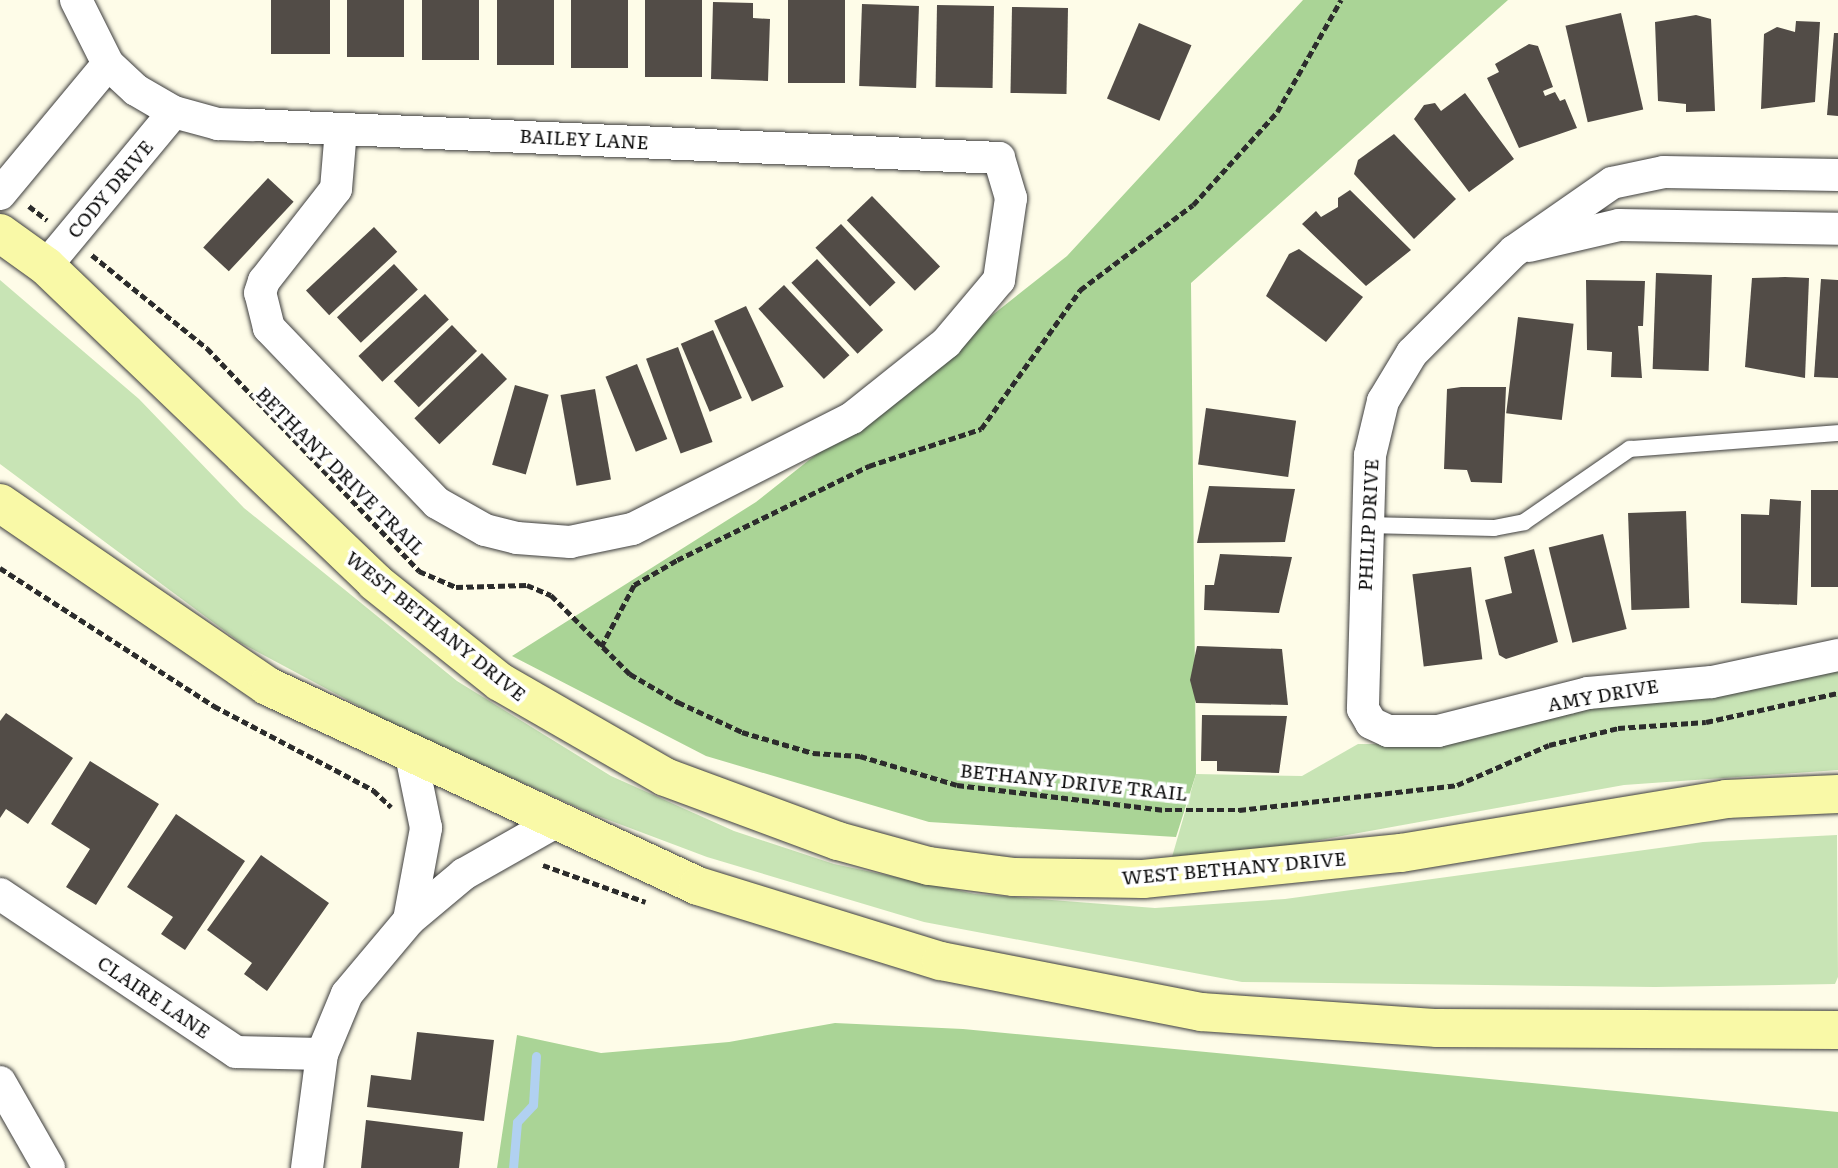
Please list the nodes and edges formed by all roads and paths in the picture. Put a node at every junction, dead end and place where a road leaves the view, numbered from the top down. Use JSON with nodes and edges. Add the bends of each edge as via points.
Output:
{"nodes":[{"id":1,"x":76,"y":0,"type":"edge"},
{"id":2,"x":1341,"y":0,"type":"edge"},
{"id":3,"x":108,"y":64,"type":"junction"},
{"id":4,"x":174,"y":112,"type":"junction"},
{"id":5,"x":341,"y":128,"type":"junction"},
{"id":6,"x":1838,"y":175,"type":"edge"},
{"id":7,"x":3,"y":191,"type":"edge"},
{"id":8,"x":1838,"y":229,"type":"edge"},
{"id":9,"x":0,"y":233,"type":"edge"},
{"id":10,"x":1514,"y":251,"type":"junction"},
{"id":11,"x":58,"y":252,"type":"junction"},
{"id":12,"x":1838,"y":433,"type":"edge"},
{"id":13,"x":0,"y":503,"type":"edge"},
{"id":14,"x":1366,"y":525,"type":"junction"},
{"id":15,"x":601,"y":647,"type":"junction"},
{"id":16,"x":1838,"y":655,"type":"edge"},
{"id":17,"x":1838,"y":693,"type":"edge"},
{"id":18,"x":1371,"y":723,"type":"joint"},
{"id":19,"x":411,"y":755,"type":"junction"},
{"id":20,"x":1833,"y":797,"type":"edge"},
{"id":21,"x":556,"y":821,"type":"junction"},
{"id":22,"x":0,"y":894,"type":"edge"},
{"id":23,"x":410,"y":920,"type":"junction"},
{"id":24,"x":1838,"y":1010,"type":"edge"},
{"id":25,"x":1788,"y":1025,"type":"junction"},
{"id":26,"x":1838,"y":1030,"type":"edge"},
{"id":27,"x":322,"y":1054,"type":"junction"},
{"id":28,"x":0,"y":1082,"type":"edge"},
{"id":29,"x":49,"y":1168,"type":"edge"},
{"id":30,"x":307,"y":1168,"type":"edge"}],
"edges":[{"from":1,"to":3,"type":"street"},
{"from":2,"to":15,"type":"path","via":[[1277,112],[1193,205],[1080,290],[981,429],[869,466],[677,560],[634,585]]},
{"from":3,"to":4,"type":"street","name":"BAILEY LANE","via":[[136,90]]},
{"from":3,"to":7,"type":"street"},
{"from":4,"to":5,"type":"street","name":"BAILEY LANE","via":[[218,124]]},
{"from":4,"to":11,"type":"street","name":"CODY DRIVE"},
{"from":5,"to":5,"type":"street","name":"BAILEY LANE","via":[[999,158],[1011,198],[999,280],[978,311],[852,418],[632,529],[599,540],[541,542],[485,530],[437,503],[269,328],[260,293],[264,281],[336,189]]},
{"from":6,"to":10,"type":"street","name":"PHILIP DRIVE","via":[[1664,172],[1612,183]]},
{"from":7,"to":11,"type":"path","name":"BETHANY DRIVE TRAIL"},
{"from":8,"to":10,"type":"street","via":[[1619,225]]},
{"from":9,"to":11,"type":"main road","name":"WEST BETHANY DRIVE"},
{"from":10,"to":14,"type":"street","name":"PHILIP DRIVE","via":[[1412,353],[1383,401],[1370,455]]},
{"from":11,"to":15,"type":"path","name":"BETHANY DRIVE TRAIL","via":[[207,348],[419,571],[456,587],[540,590]]},
{"from":11,"to":20,"type":"main road","name":"WEST BETHANY DRIVE","via":[[375,582],[500,682],[665,777],[838,841],[929,866],[1014,877],[1143,879],[1401,853],[1726,799]]},
{"from":12,"to":14,"type":"lane","via":[[1630,449],[1524,522],[1494,528]]},
{"from":13,"to":19,"type":"main road","via":[[267,687]]},
{"from":14,"to":18,"type":"street","name":"PHILIP DRIVE","via":[[1362,693]]},
{"from":15,"to":17,"type":"path","name":"BETHANY DRIVE TRAIL","via":[[677,702],[742,732],[813,753],[860,757],[957,785],[1165,810],[1310,806],[1457,785],[1549,745],[1618,728],[1706,722]]},
{"from":16,"to":18,"type":"street","name":"AMY DRIVE","via":[[1712,682],[1588,693],[1438,731],[1388,731]]},
{"from":19,"to":21,"type":"main road"},
{"from":19,"to":23,"type":"street","via":[[426,828]]},
{"from":21,"to":23,"type":"street","via":[[506,845]]},
{"from":21,"to":25,"type":"main road","via":[[698,886],[941,961],[1201,1012],[1437,1028]]},
{"from":22,"to":27,"type":"street","name":"CLAIRE LANE","via":[[236,1052]]},
{"from":23,"to":27,"type":"street","via":[[347,994]]},
{"from":24,"to":25,"type":"main road"},
{"from":25,"to":26,"type":"main road"},
{"from":27,"to":30,"type":"street"},
{"from":28,"to":29,"type":"street"}]}
